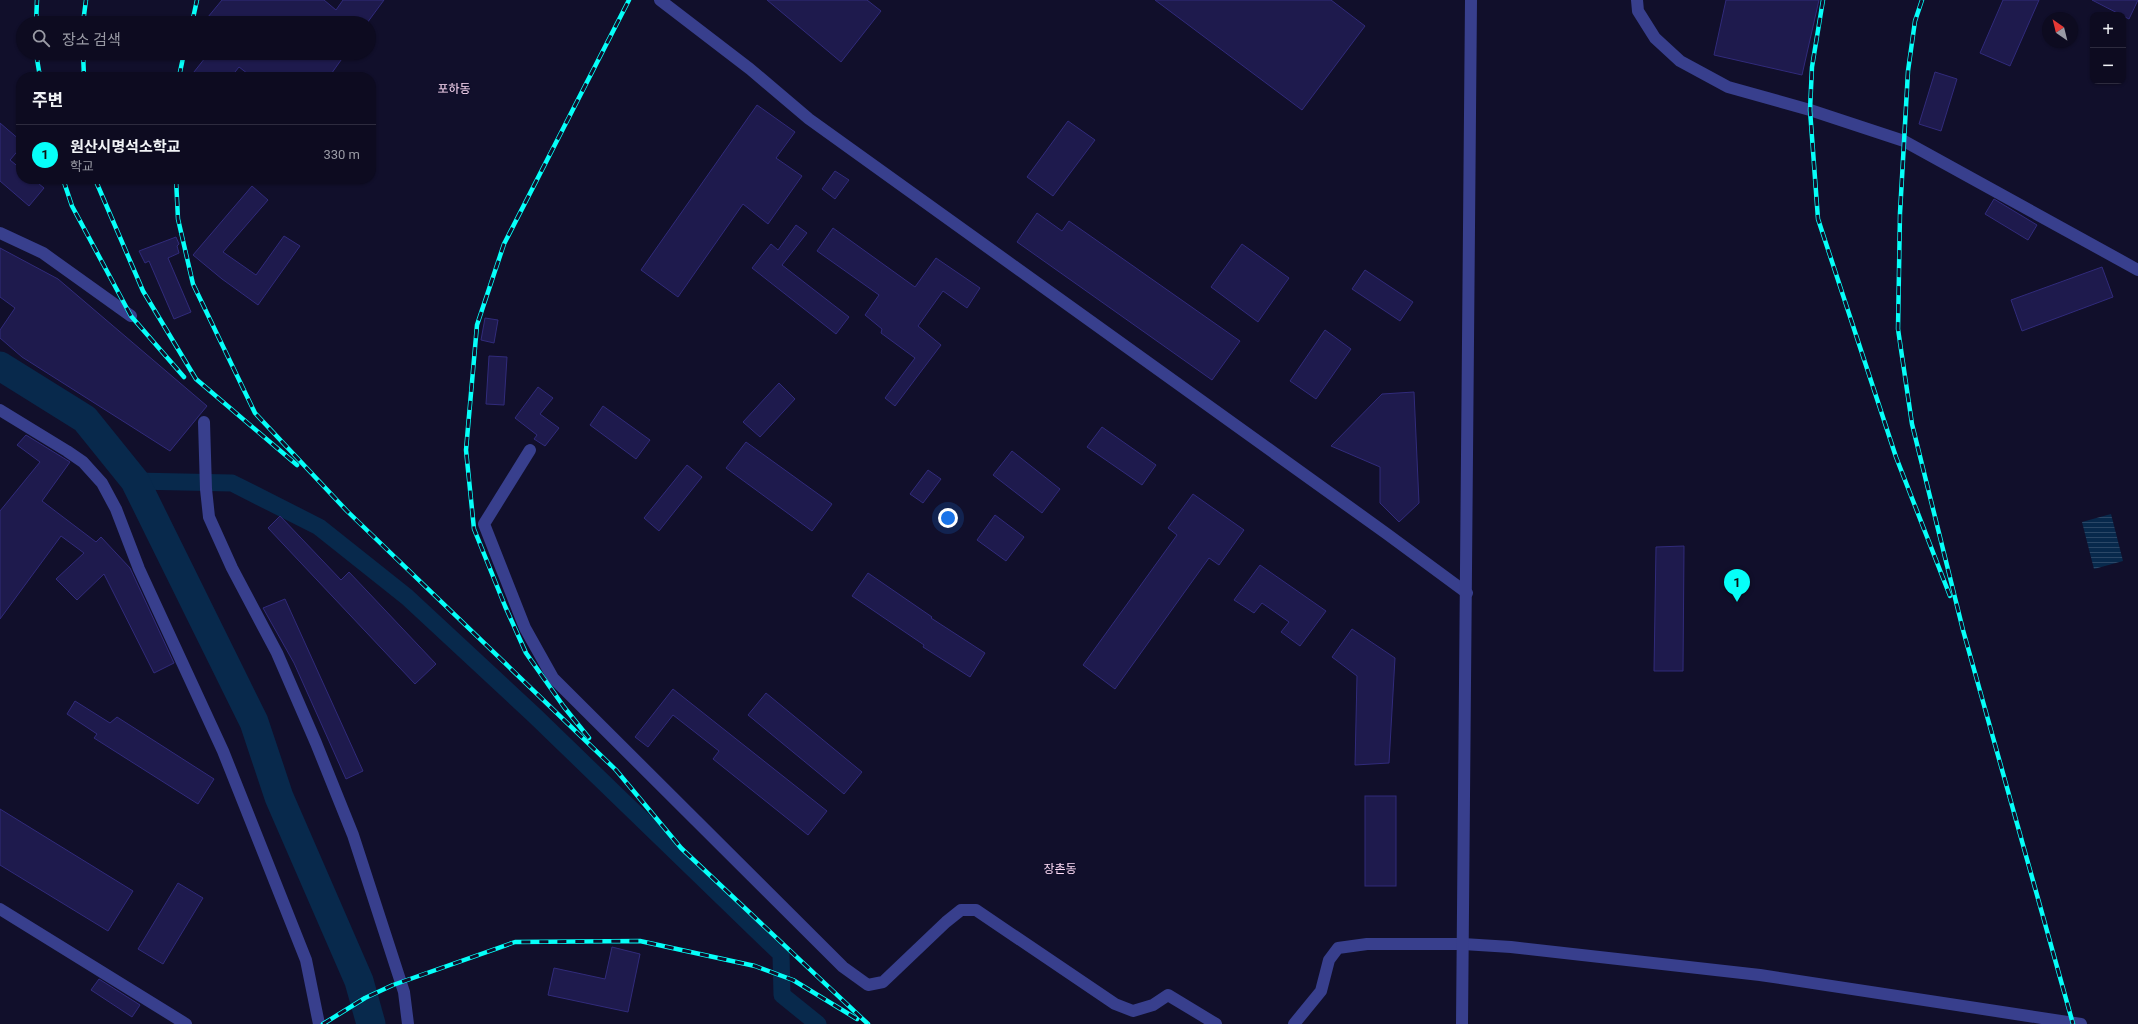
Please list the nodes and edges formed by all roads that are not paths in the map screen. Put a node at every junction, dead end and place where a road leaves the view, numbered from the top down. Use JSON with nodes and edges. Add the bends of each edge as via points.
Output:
{"nodes":[{"id":1,"x":660,"y":0,"type":"edge"},
{"id":2,"x":1471,"y":0,"type":"edge"},
{"id":3,"x":1637,"y":0,"type":"edge"},
{"id":4,"x":0,"y":233,"type":"edge"},
{"id":5,"x":2138,"y":270,"type":"edge"},
{"id":6,"x":131,"y":316,"type":"dead end"},
{"id":7,"x":0,"y":410,"type":"edge"},
{"id":8,"x":204,"y":422,"type":"dead end"},
{"id":9,"x":530,"y":450,"type":"dead end"},
{"id":10,"x":1467,"y":593,"type":"junction"},
{"id":11,"x":0,"y":908,"type":"edge"},
{"id":12,"x":1463,"y":944,"type":"junction"},
{"id":13,"x":186,"y":1024,"type":"edge"},
{"id":14,"x":319,"y":1024,"type":"edge"},
{"id":15,"x":408,"y":1024,"type":"edge"},
{"id":16,"x":1216,"y":1024,"type":"edge"},
{"id":17,"x":1294,"y":1024,"type":"edge"},
{"id":18,"x":1462,"y":1024,"type":"edge"},
{"id":19,"x":2081,"y":1024,"type":"edge"}],
"edges":[{"from":1,"to":10,"type":"street","via":[[750,69],[809,119]]},
{"from":2,"to":10,"type":"street"},
{"from":3,"to":5,"type":"street","via":[[1638,11],[1655,38],[1680,62],[1728,87],[1810,110],[1904,141]]},
{"from":4,"to":6,"type":"street","via":[[43,253]]},
{"from":7,"to":14,"type":"street","via":[[83,462],[102,483],[116,509],[139,569],[229,765],[306,960]]},
{"from":8,"to":15,"type":"street","via":[[209,517],[232,568],[277,653],[353,835],[404,992]]},
{"from":9,"to":16,"type":"street","via":[[484,524],[524,628],[553,678],[843,966],[868,985],[883,982],[961,910],[976,910],[1115,1004],[1133,1011],[1153,1005],[1168,995]]},
{"from":10,"to":12,"type":"street"},
{"from":11,"to":13,"type":"street"},
{"from":12,"to":17,"type":"street","via":[[1367,944],[1338,948],[1329,960],[1321,991]]},
{"from":12,"to":18,"type":"street"},
{"from":12,"to":19,"type":"street","via":[[1760,975]]}]}
